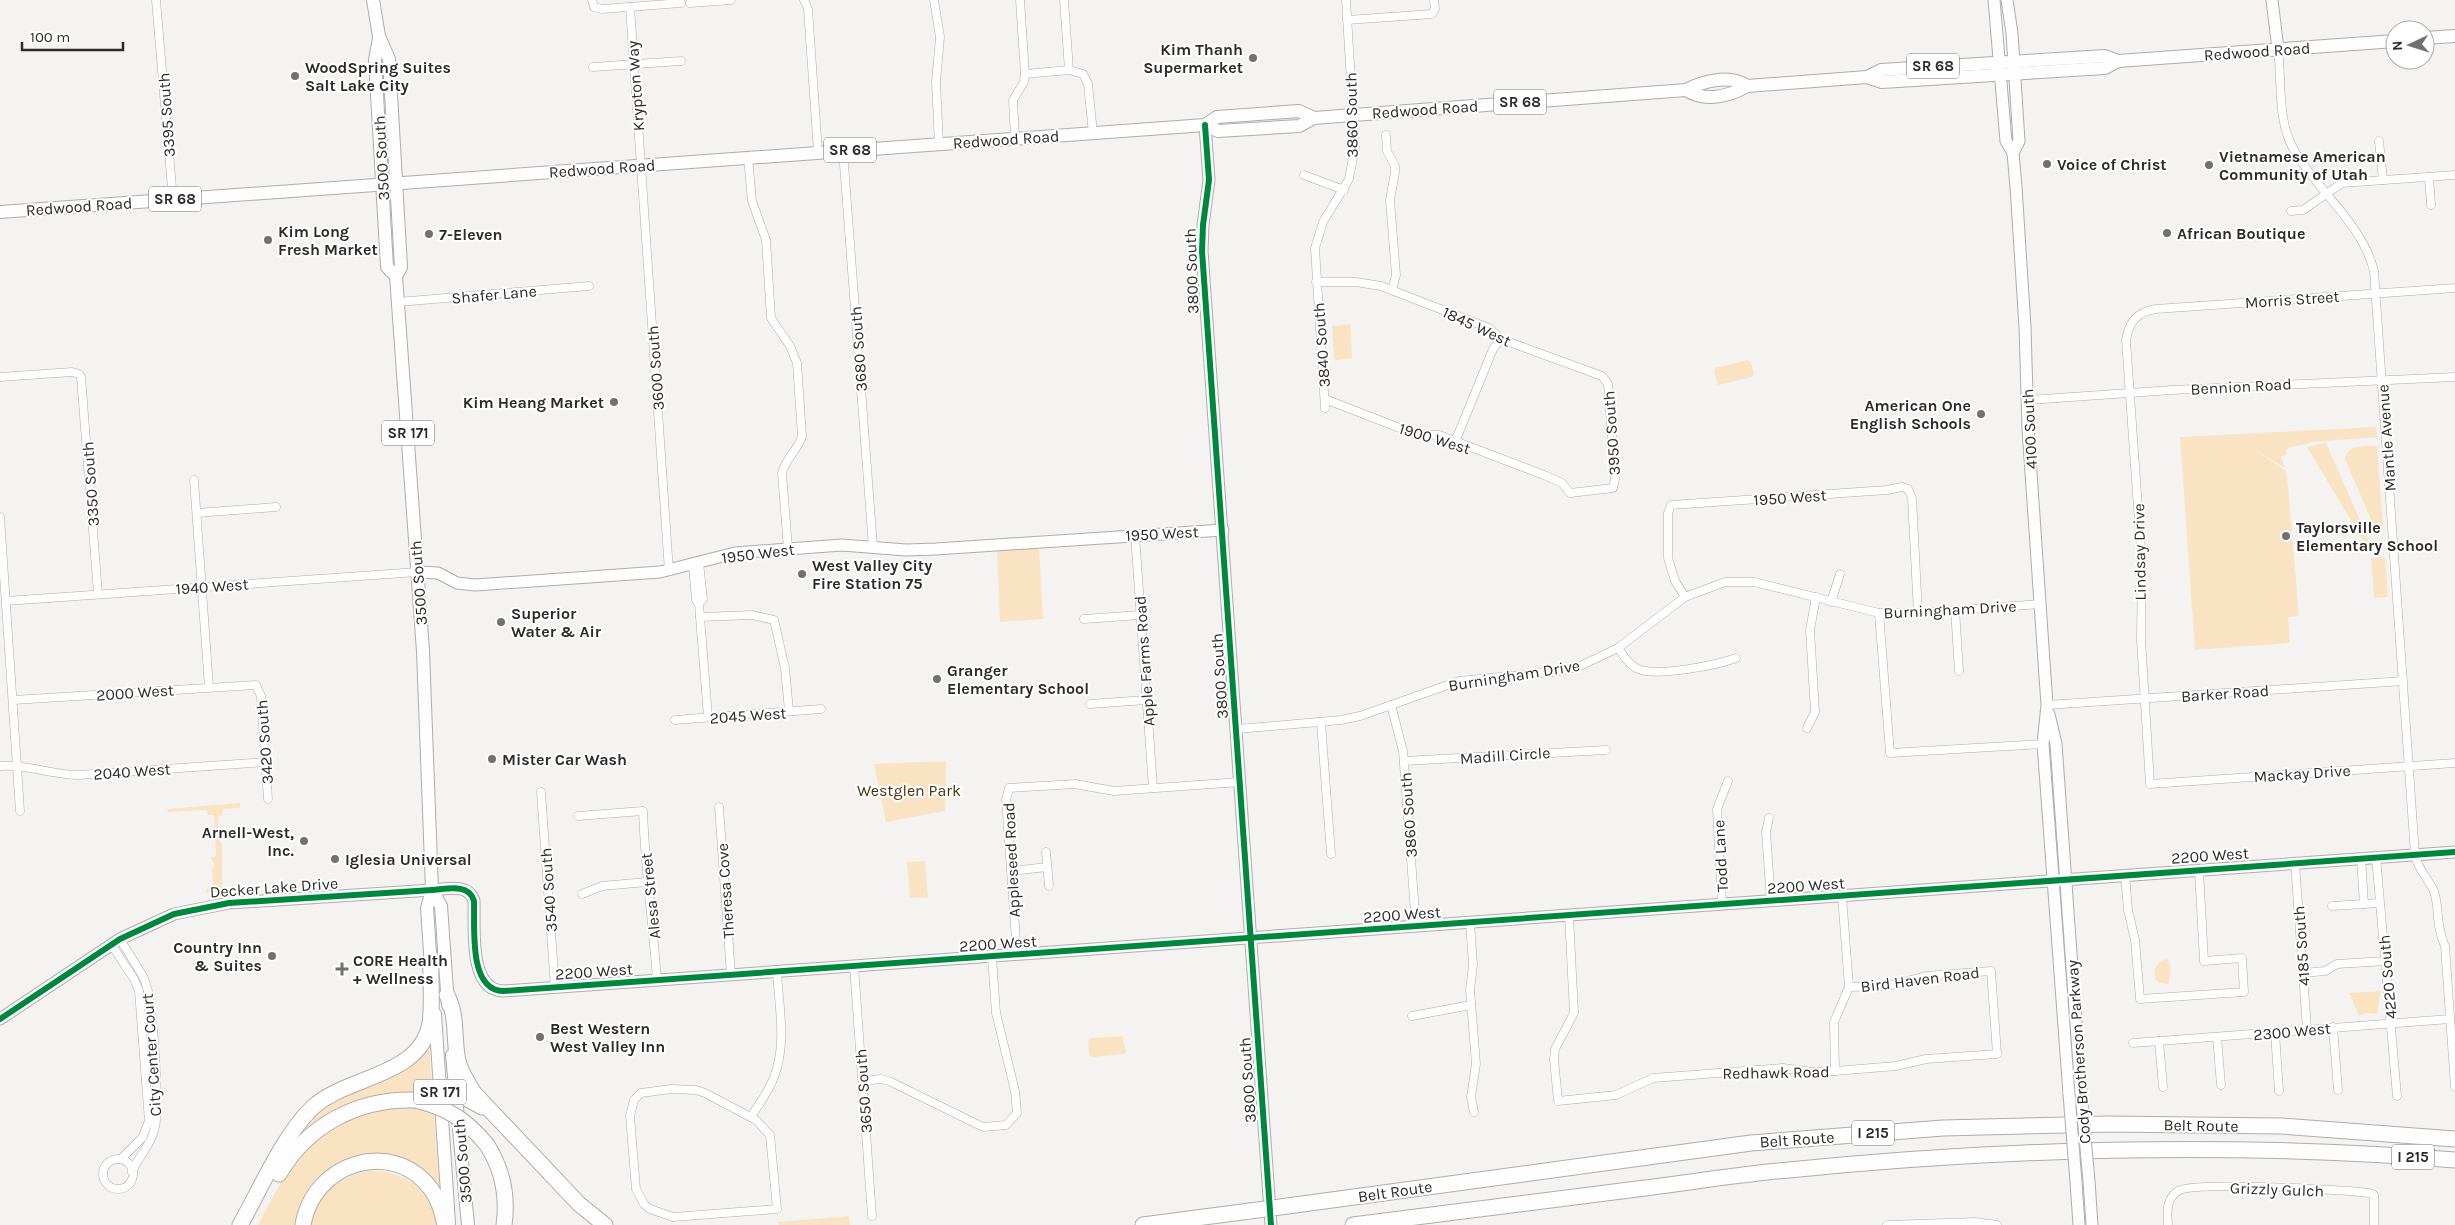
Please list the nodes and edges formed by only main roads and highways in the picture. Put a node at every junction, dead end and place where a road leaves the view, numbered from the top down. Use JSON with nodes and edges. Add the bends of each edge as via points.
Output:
{"nodes":[{"id":1,"x":374,"y":0,"type":"edge"},
{"id":2,"x":379,"y":36,"type":"junction"},
{"id":3,"x":2455,"y":36,"type":"edge"},
{"id":4,"x":2435,"y":37,"type":"edge"},
{"id":5,"x":2385,"y":41,"type":"edge"},
{"id":6,"x":396,"y":183,"type":"junction"},
{"id":7,"x":382,"y":185,"type":"junction"},
{"id":8,"x":0,"y":212,"type":"edge"},
{"id":9,"x":396,"y":276,"type":"junction"},
{"id":10,"x":432,"y":890,"type":"junction"},
{"id":11,"x":431,"y":958,"type":"junction"},
{"id":12,"x":447,"y":995,"type":"junction"},
{"id":13,"x":455,"y":1087,"type":"junction"},
{"id":14,"x":495,"y":1116,"type":"junction"},
{"id":15,"x":2455,"y":1139,"type":"edge"},
{"id":16,"x":2371,"y":1153,"type":"junction"},
{"id":17,"x":2455,"y":1160,"type":"edge"},
{"id":18,"x":2455,"y":1169,"type":"edge"},
{"id":19,"x":240,"y":1225,"type":"edge"},
{"id":20,"x":249,"y":1225,"type":"edge"},
{"id":21,"x":303,"y":1225,"type":"edge"},
{"id":22,"x":445,"y":1225,"type":"edge"},
{"id":23,"x":450,"y":1225,"type":"edge"},
{"id":24,"x":468,"y":1225,"type":"edge"},
{"id":25,"x":504,"y":1225,"type":"edge"},
{"id":26,"x":605,"y":1225,"type":"edge"},
{"id":27,"x":1143,"y":1225,"type":"edge"},
{"id":28,"x":1353,"y":1225,"type":"edge"}],
"edges":[{"from":1,"to":2,"type":"main road","name":"3500 South","number":"SR 171"},
{"from":2,"to":6,"type":"main road","name":"3500 South","number":"SR 171","via":[[389,59]]},
{"from":2,"to":7,"type":"main road","name":"3500 South","number":"SR 171","via":[[376,60]]},
{"from":3,"to":4,"type":"main road"},
{"from":5,"to":6,"type":"main road","name":"Redwood Road","number":"SR 68","via":[[2118,61],[2105,56],[1882,82],[1867,77],[1747,86],[1738,80],[1701,83],[1686,90],[1314,118],[1299,111],[1217,117],[1205,125]]},
{"from":6,"to":7,"type":"main road","name":"Redwood Road","number":"SR 68"},
{"from":6,"to":9,"type":"main road","name":"3500 South","number":"SR 171","via":[[401,267]]},
{"from":7,"to":8,"type":"main road","name":"Redwood Road","number":"SR 68"},
{"from":7,"to":9,"type":"main road","name":"3500 South","number":"SR 171","via":[[388,267]]},
{"from":9,"to":10,"type":"main road","name":"3500 South","number":"SR 171","via":[[418,572]]},
{"from":10,"to":11,"type":"main road","name":"3500 South","number":"SR 171","via":[[427,908]]},
{"from":10,"to":12,"type":"main road","name":"3500 South","number":"SR 171","via":[[441,906]]},
{"from":11,"to":19,"type":"highway","via":[[430,1021],[421,1044],[398,1066],[341,1088],[312,1108],[294,1129]]},
{"from":11,"to":23,"type":"main road","name":"3500 South","number":"SR 171"},
{"from":12,"to":13,"type":"main road","name":"3500 South","number":"SR 171"},
{"from":12,"to":14,"type":"highway","via":[[454,1009],[461,1070],[474,1093]]},
{"from":13,"to":14,"type":"highway","via":[[464,1097]]},
{"from":13,"to":24,"type":"main road","name":"3500 South","number":"SR 171"},
{"from":14,"to":26,"type":"highway","via":[[579,1204]]},
{"from":15,"to":27,"type":"highway","name":"Belt Route","number":"I 215","bridge":true,"via":[[2281,1126],[2108,1124],[1943,1128],[1751,1143]]},
{"from":16,"to":17,"type":"highway","name":"Belt Route","number":"I 215"},
{"from":16,"to":18,"type":"highway"},
{"from":16,"to":28,"type":"highway","name":"Belt Route","number":"I 215","via":[[2118,1150],[2006,1154],[1788,1170]]},
{"from":20,"to":25,"type":"highway","bridge":true,"via":[[290,1158],[315,1131],[366,1104],[415,1100],[453,1113],[487,1145],[504,1186]]},
{"from":21,"to":22,"type":"highway","via":[[310,1202],[327,1179],[347,1167],[372,1162],[402,1167],[422,1179],[439,1202]]}]}
